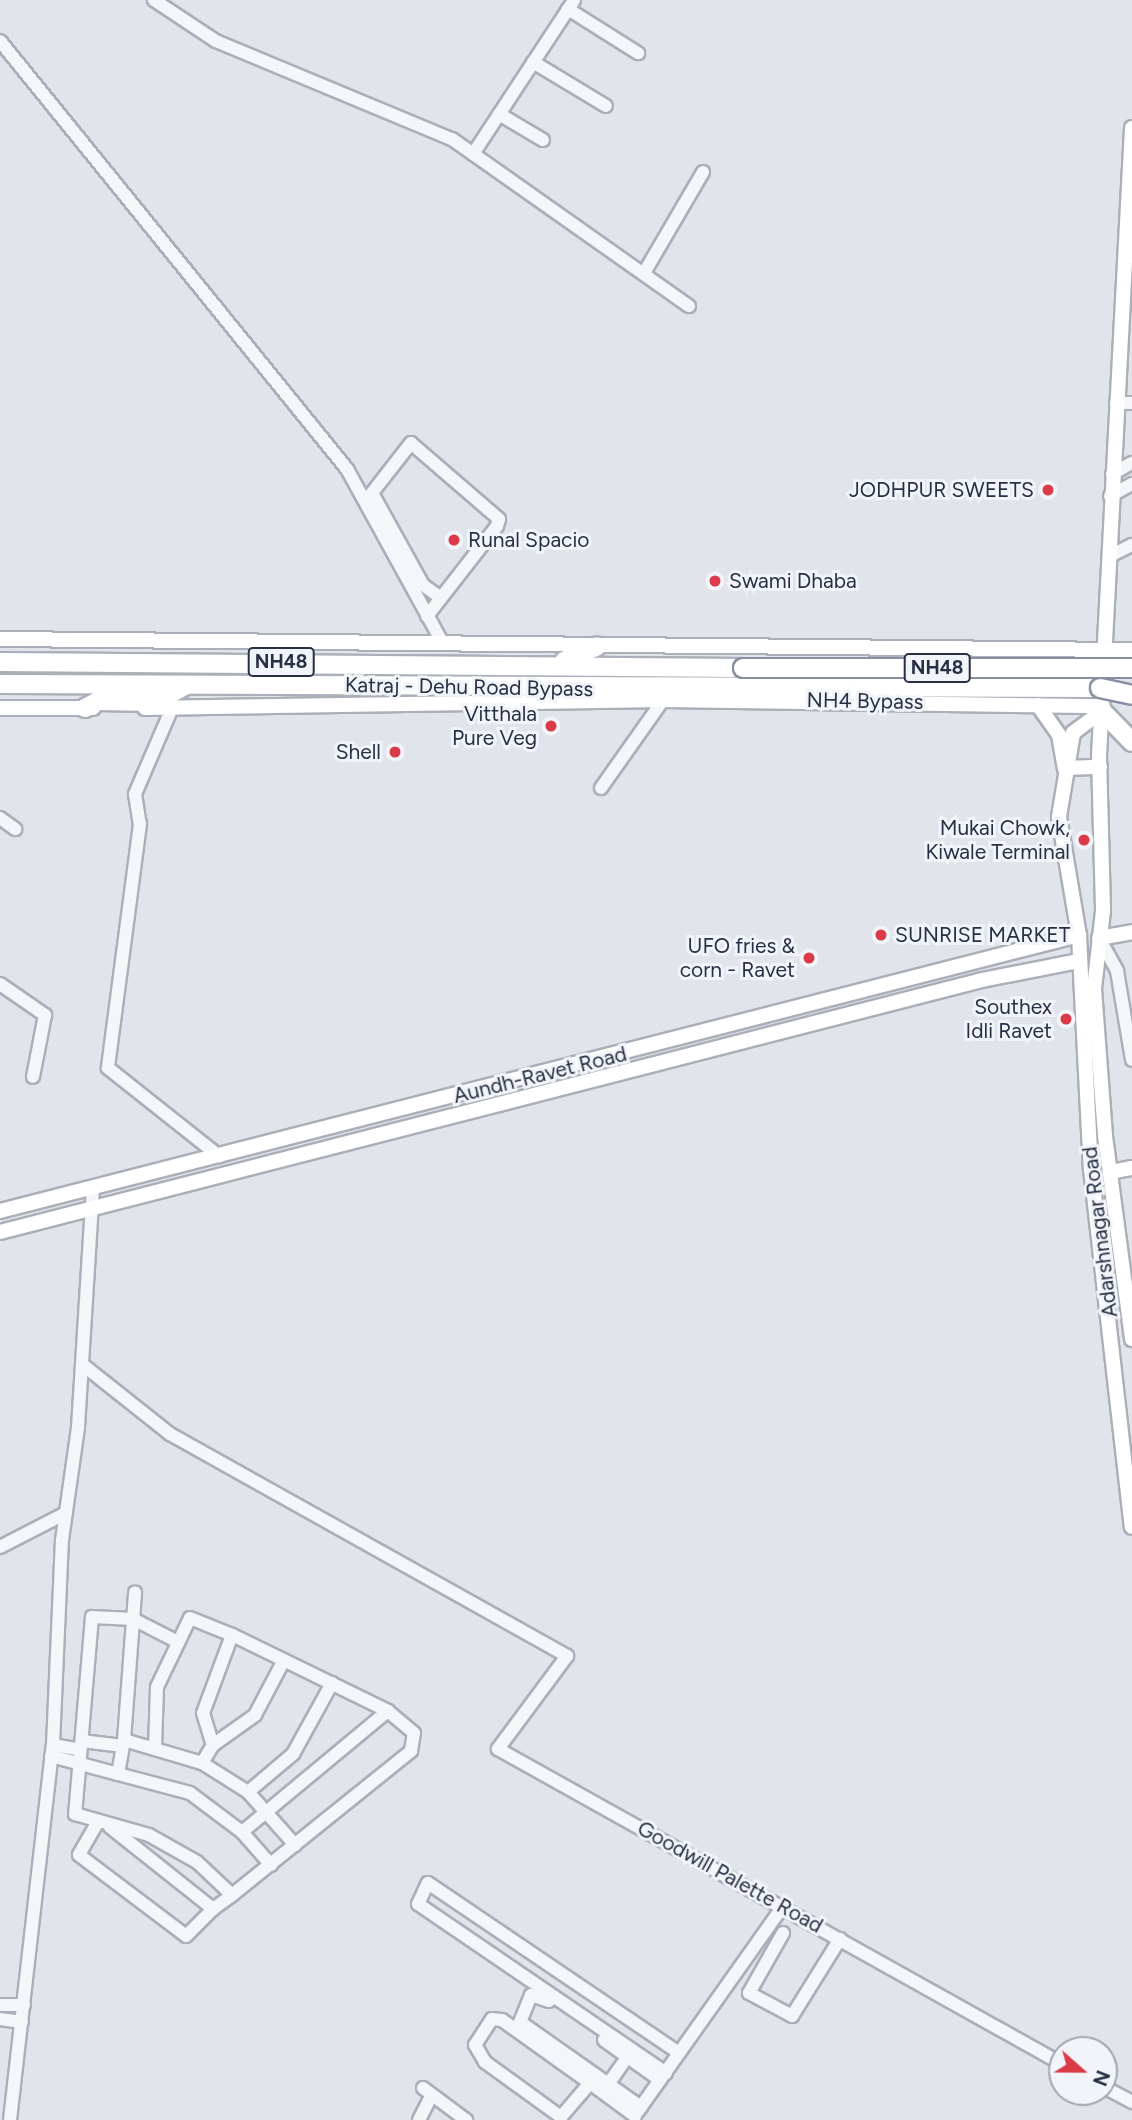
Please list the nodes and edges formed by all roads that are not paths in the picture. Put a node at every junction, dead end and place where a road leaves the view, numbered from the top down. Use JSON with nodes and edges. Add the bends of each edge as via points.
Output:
{"nodes":[{"id":1,"x":154,"y":0,"type":"edge"},
{"id":2,"x":571,"y":4,"type":"edge"},
{"id":3,"x":0,"y":41,"type":"edge"},
{"id":4,"x":638,"y":53,"type":"dead end"},
{"id":5,"x":533,"y":62,"type":"junction"},
{"id":6,"x":606,"y":106,"type":"dead end"},
{"id":7,"x":499,"y":114,"type":"junction"},
{"id":8,"x":1132,"y":128,"type":"edge"},
{"id":9,"x":543,"y":141,"type":"dead end"},
{"id":10,"x":1132,"y":141,"type":"edge"},
{"id":11,"x":473,"y":154,"type":"junction"},
{"id":12,"x":703,"y":172,"type":"dead end"},
{"id":13,"x":1130,"y":216,"type":"edge"},
{"id":14,"x":644,"y":274,"type":"junction"},
{"id":15,"x":689,"y":306,"type":"dead end"},
{"id":16,"x":1126,"y":344,"type":"edge"},
{"id":17,"x":1116,"y":403,"type":"junction"},
{"id":18,"x":1132,"y":403,"type":"edge"},
{"id":19,"x":1132,"y":463,"type":"edge"},
{"id":20,"x":1112,"y":474,"type":"junction"},
{"id":21,"x":1132,"y":484,"type":"edge"},
{"id":22,"x":1110,"y":496,"type":"junction"},
{"id":23,"x":1132,"y":545,"type":"edge"},
{"id":24,"x":1110,"y":556,"type":"junction"},
{"id":25,"x":441,"y":598,"type":"junction"},
{"id":26,"x":427,"y":616,"type":"junction"},
{"id":27,"x":0,"y":639,"type":"edge"},
{"id":28,"x":441,"y":640,"type":"junction"},
{"id":29,"x":597,"y":646,"type":"junction"},
{"id":30,"x":1132,"y":650,"type":"edge"},
{"id":31,"x":1104,"y":651,"type":"junction"},
{"id":32,"x":0,"y":662,"type":"edge"},
{"id":33,"x":561,"y":663,"type":"junction"},
{"id":34,"x":1132,"y":668,"type":"edge"},
{"id":35,"x":744,"y":676,"type":"junction"},
{"id":36,"x":0,"y":684,"type":"edge"},
{"id":37,"x":188,"y":685,"type":"junction"},
{"id":38,"x":1132,"y":689,"type":"edge"},
{"id":39,"x":1132,"y":695,"type":"edge"},
{"id":40,"x":622,"y":697,"type":"junction"},
{"id":41,"x":663,"y":700,"type":"junction"},
{"id":42,"x":1101,"y":701,"type":"junction"},
{"id":43,"x":1038,"y":705,"type":"junction"},
{"id":44,"x":0,"y":708,"type":"edge"},
{"id":45,"x":85,"y":708,"type":"junction"},
{"id":46,"x":172,"y":708,"type":"junction"},
{"id":47,"x":1132,"y":742,"type":"edge"},
{"id":48,"x":1100,"y":766,"type":"junction"},
{"id":49,"x":1065,"y":768,"type":"junction"},
{"id":50,"x":601,"y":788,"type":"dead end"},
{"id":51,"x":0,"y":818,"type":"edge"},
{"id":52,"x":15,"y":829,"type":"dead end"},
{"id":53,"x":1132,"y":932,"type":"edge"},
{"id":54,"x":1079,"y":935,"type":"junction"},
{"id":55,"x":1099,"y":938,"type":"junction"},
{"id":56,"x":1079,"y":961,"type":"junction"},
{"id":57,"x":0,"y":984,"type":"edge"},
{"id":58,"x":1132,"y":1060,"type":"edge"},
{"id":59,"x":33,"y":1077,"type":"dead end"},
{"id":60,"x":219,"y":1156,"type":"junction"},
{"id":61,"x":1132,"y":1168,"type":"edge"},
{"id":62,"x":1111,"y":1172,"type":"junction"},
{"id":63,"x":93,"y":1188,"type":"junction"},
{"id":64,"x":93,"y":1209,"type":"junction"},
{"id":65,"x":0,"y":1211,"type":"edge"},
{"id":66,"x":0,"y":1232,"type":"edge"},
{"id":67,"x":1128,"y":1274,"type":"edge"},
{"id":68,"x":1132,"y":1339,"type":"edge"},
{"id":69,"x":83,"y":1365,"type":"junction"},
{"id":70,"x":66,"y":1513,"type":"junction"},
{"id":71,"x":1132,"y":1527,"type":"edge"},
{"id":72,"x":0,"y":1547,"type":"edge"},
{"id":73,"x":135,"y":1592,"type":"dead end"},
{"id":74,"x":133,"y":1619,"type":"junction"},
{"id":75,"x":232,"y":1635,"type":"junction"},
{"id":76,"x":178,"y":1642,"type":"junction"},
{"id":77,"x":284,"y":1660,"type":"junction"},
{"id":78,"x":332,"y":1684,"type":"junction"},
{"id":79,"x":388,"y":1711,"type":"junction"},
{"id":80,"x":123,"y":1743,"type":"junction"},
{"id":81,"x":213,"y":1745,"type":"junction"},
{"id":82,"x":155,"y":1748,"type":"junction"},
{"id":83,"x":52,"y":1750,"type":"junction"},
{"id":84,"x":80,"y":1751,"type":"junction"},
{"id":85,"x":202,"y":1763,"type":"junction"},
{"id":86,"x":118,"y":1773,"type":"junction"},
{"id":87,"x":248,"y":1792,"type":"junction"},
{"id":88,"x":266,"y":1811,"type":"junction"},
{"id":89,"x":96,"y":1825,"type":"junction"},
{"id":90,"x":110,"y":1827,"type":"junction"},
{"id":91,"x":242,"y":1832,"type":"junction"},
{"id":92,"x":295,"y":1845,"type":"junction"},
{"id":93,"x":271,"y":1865,"type":"junction"},
{"id":94,"x":232,"y":1895,"type":"junction"},
{"id":95,"x":783,"y":1906,"type":"junction"},
{"id":96,"x":213,"y":1909,"type":"junction"},
{"id":97,"x":783,"y":1933,"type":"dead end"},
{"id":98,"x":840,"y":1939,"type":"junction"},
{"id":99,"x":0,"y":2005,"type":"edge"},
{"id":100,"x":24,"y":2005,"type":"junction"},
{"id":101,"x":0,"y":2019,"type":"edge"},
{"id":102,"x":22,"y":2022,"type":"junction"},
{"id":103,"x":656,"y":2037,"type":"junction"},
{"id":104,"x":680,"y":2053,"type":"junction"},
{"id":105,"x":1048,"y":2056,"type":"edge"},
{"id":106,"x":643,"y":2057,"type":"junction"},
{"id":107,"x":622,"y":2063,"type":"dead end"},
{"id":108,"x":663,"y":2076,"type":"junction"},
{"id":109,"x":590,"y":2083,"type":"junction"},
{"id":110,"x":609,"y":2083,"type":"junction"},
{"id":111,"x":636,"y":2114,"type":"edge"},
{"id":112,"x":10,"y":2120,"type":"edge"},
{"id":113,"x":419,"y":2120,"type":"edge"},
{"id":114,"x":466,"y":2120,"type":"edge"}],
"edges":[{"from":1,"to":11,"type":"street","via":[[191,29],[383,106]]},
{"from":2,"to":4,"type":"street"},
{"from":2,"to":5,"type":"street"},
{"from":3,"to":26,"type":"street","via":[[347,469]]},
{"from":5,"to":6,"type":"street"},
{"from":5,"to":7,"type":"street"},
{"from":7,"to":9,"type":"street"},
{"from":7,"to":11,"type":"street"},
{"from":8,"to":10,"type":"main road","name":"Adarshnagar Road"},
{"from":10,"to":13,"type":"main road","name":"Adarshnagar Road"},
{"from":11,"to":14,"type":"street"},
{"from":12,"to":14,"type":"street"},
{"from":13,"to":16,"type":"main road","name":"Adarshnagar Road"},
{"from":14,"to":15,"type":"street"},
{"from":16,"to":17,"type":"main road","name":"Adarshnagar Road"},
{"from":17,"to":18,"type":"street"},
{"from":17,"to":20,"type":"main road","name":"Adarshnagar Road"},
{"from":19,"to":20,"type":"street"},
{"from":20,"to":22,"type":"main road","name":"Adarshnagar Road"},
{"from":21,"to":22,"type":"street"},
{"from":22,"to":24,"type":"main road","name":"Adarshnagar Road"},
{"from":23,"to":24,"type":"street"},
{"from":24,"to":31,"type":"main road","name":"Adarshnagar Road"},
{"from":25,"to":25,"type":"street","via":[[499,519],[411,443],[372,493],[423,585]]},
{"from":25,"to":26,"type":"street"},
{"from":26,"to":28,"type":"street"},
{"from":27,"to":28,"type":"main road"},
{"from":28,"to":29,"type":"main road"},
{"from":29,"to":31,"type":"main road"},
{"from":29,"to":33,"type":"highway"},
{"from":30,"to":31,"type":"main road"},
{"from":31,"to":42,"type":"main road","name":"Adarshnagar Road"},
{"from":32,"to":33,"type":"highway","name":"Katraj - Dehu Road Bypass","number":"NH48"},
{"from":33,"to":35,"type":"highway","number":"NH48"},
{"from":34,"to":35,"type":"highway","number":"NH48","bridge":true},
{"from":35,"to":40,"type":"highway","number":"NH48"},
{"from":35,"to":42,"type":"highway","number":"NH48"},
{"from":36,"to":37,"type":"highway","number":"NH48"},
{"from":37,"to":40,"type":"highway","name":"Katraj - Dehu Road Bypass","number":"NH48","via":[[587,689]]},
{"from":37,"to":45,"type":"highway","via":[[156,702],[98,701]]},
{"from":38,"to":42,"type":"highway","number":"NH48","bridge":true},
{"from":39,"to":42,"type":"highway","bridge":true},
{"from":40,"to":41,"type":"main road","name":"NH4 Bypass"},
{"from":40,"to":46,"type":"main road","name":"NH4 Bypass"},
{"from":41,"to":43,"type":"main road","name":"NH4 Bypass"},
{"from":41,"to":50,"type":"street"},
{"from":42,"to":43,"type":"main road","name":"NH4 Bypass"},
{"from":42,"to":47,"type":"highway"},
{"from":42,"to":48,"type":"main road","name":"Adarshnagar Road"},
{"from":42,"to":49,"type":"main road","via":[[1073,733]]},
{"from":43,"to":49,"type":"main road","via":[[1059,735]]},
{"from":44,"to":45,"type":"main road","name":"NH4 Bypass"},
{"from":45,"to":46,"type":"main road","name":"NH4 Bypass"},
{"from":46,"to":60,"type":"street","via":[[135,794],[140,824],[108,1068]]},
{"from":48,"to":49,"type":"main road"},
{"from":48,"to":55,"type":"main road","name":"Adarshnagar Road"},
{"from":49,"to":54,"type":"main road","via":[[1059,817]]},
{"from":51,"to":52,"type":"street"},
{"from":53,"to":55,"type":"main road"},
{"from":54,"to":56,"type":"main road","name":"Adarshnagar Road"},
{"from":54,"to":60,"type":"main road","name":"Aundh-Ravet Road"},
{"from":55,"to":58,"type":"street","via":[[1117,971]]},
{"from":55,"to":62,"type":"main road","name":"Adarshnagar Road","via":[[1094,989]]},
{"from":56,"to":64,"type":"main road","name":"Aundh-Ravet Road","via":[[982,980]]},
{"from":56,"to":71,"type":"main road","name":"Adarshnagar Road","via":[[1091,1169]]},
{"from":57,"to":59,"type":"street","via":[[46,1015]]},
{"from":60,"to":63,"type":"main road","name":"Aundh-Ravet Road"},
{"from":61,"to":62,"type":"main road"},
{"from":62,"to":67,"type":"main road","name":"Adarshnagar Road"},
{"from":63,"to":64,"type":"street"},
{"from":63,"to":65,"type":"main road","name":"Aundh-Ravet Road"},
{"from":64,"to":66,"type":"main road","name":"Aundh-Ravet Road"},
{"from":64,"to":69,"type":"street"},
{"from":67,"to":68,"type":"main road","name":"Adarshnagar Road"},
{"from":69,"to":70,"type":"street"},
{"from":69,"to":95,"type":"street","name":"Goodwill Palette Road","via":[[170,1434],[567,1656],[498,1749]]},
{"from":70,"to":72,"type":"street"},
{"from":70,"to":83,"type":"street"},
{"from":73,"to":74,"type":"street"},
{"from":74,"to":76,"type":"street"},
{"from":74,"to":80,"type":"street"},
{"from":74,"to":84,"type":"street","via":[[92,1617]]},
{"from":75,"to":76,"type":"street","via":[[192,1616]]},
{"from":75,"to":77,"type":"street"},
{"from":75,"to":81,"type":"street","via":[[204,1713]]},
{"from":76,"to":82,"type":"street","via":[[156,1693]]},
{"from":77,"to":78,"type":"street"},
{"from":77,"to":81,"type":"street","via":[[255,1715]]},
{"from":78,"to":79,"type":"street"},
{"from":78,"to":87,"type":"street","via":[[293,1754]]},
{"from":79,"to":88,"type":"street"},
{"from":79,"to":92,"type":"street","via":[[414,1733],[411,1751]]},
{"from":80,"to":82,"type":"street"},
{"from":80,"to":84,"type":"street"},
{"from":80,"to":86,"type":"street"},
{"from":81,"to":85,"type":"street"},
{"from":82,"to":85,"type":"street"},
{"from":83,"to":84,"type":"street"},
{"from":83,"to":100,"type":"street"},
{"from":84,"to":86,"type":"street"},
{"from":84,"to":89,"type":"street","via":[[75,1814]]},
{"from":85,"to":87,"type":"street"},
{"from":86,"to":91,"type":"street","via":[[190,1793]]},
{"from":87,"to":88,"type":"street"},
{"from":88,"to":91,"type":"street"},
{"from":88,"to":92,"type":"street"},
{"from":89,"to":90,"type":"street"},
{"from":89,"to":96,"type":"street","via":[[79,1855],[186,1936]]},
{"from":90,"to":94,"type":"street","via":[[166,1844],[197,1862]]},
{"from":90,"to":96,"type":"street"},
{"from":91,"to":93,"type":"street"},
{"from":92,"to":93,"type":"street"},
{"from":93,"to":94,"type":"street"},
{"from":94,"to":96,"type":"street"},
{"from":95,"to":98,"type":"street","name":"Goodwill Palette Road"},
{"from":95,"to":104,"type":"street"},
{"from":97,"to":98,"type":"street","via":[[749,1993],[792,2016]]},
{"from":98,"to":105,"type":"street","name":"Goodwill Palette Road"},
{"from":99,"to":100,"type":"street"},
{"from":100,"to":102,"type":"street"},
{"from":101,"to":102,"type":"street"},
{"from":102,"to":112,"type":"street"},
{"from":103,"to":104,"type":"street"},
{"from":103,"to":106,"type":"street"},
{"from":103,"to":106,"type":"street","via":[[428,1883],[418,1904]]},
{"from":104,"to":108,"type":"street"},
{"from":106,"to":108,"type":"street"},
{"from":107,"to":110,"type":"street"},
{"from":108,"to":110,"type":"street","via":[[539,1994],[531,1995],[520,2022]]},
{"from":108,"to":111,"type":"street"},
{"from":109,"to":109,"type":"street","via":[[497,2018],[475,2045],[485,2062],[561,2117]]},
{"from":109,"to":111,"type":"street"},
{"from":110,"to":111,"type":"street"},
{"from":113,"to":114,"type":"street","via":[[428,2092]]}]}
